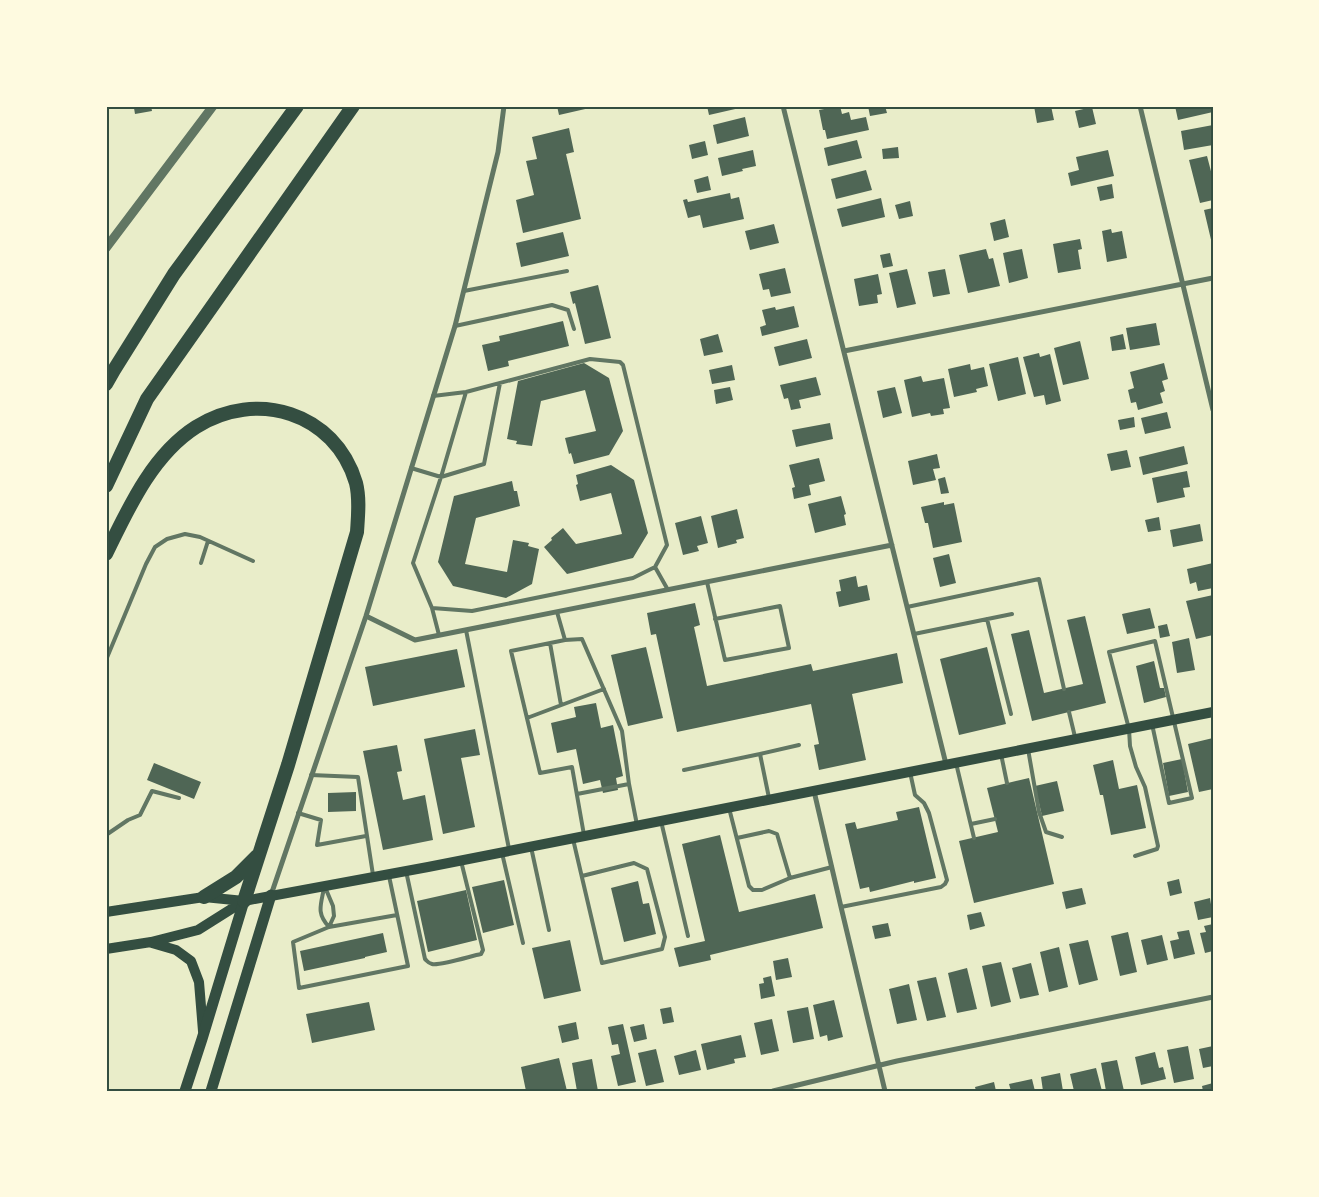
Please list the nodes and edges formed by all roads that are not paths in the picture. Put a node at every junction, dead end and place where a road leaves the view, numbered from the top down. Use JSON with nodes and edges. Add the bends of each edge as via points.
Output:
{"nodes":[{"id":1,"x":213,"y":106,"type":"edge"},
{"id":2,"x":297,"y":106,"type":"edge"},
{"id":3,"x":352,"y":106,"type":"edge"},
{"id":4,"x":504,"y":106,"type":"edge"},
{"id":5,"x":783,"y":106,"type":"edge"},
{"id":6,"x":1140,"y":106,"type":"edge"},
{"id":7,"x":106,"y":248,"type":"edge"},
{"id":8,"x":567,"y":271,"type":"dead end"},
{"id":9,"x":1213,"y":278,"type":"edge"},
{"id":10,"x":1183,"y":284,"type":"junction"},
{"id":11,"x":464,"y":291,"type":"junction"},
{"id":12,"x":455,"y":326,"type":"junction"},
{"id":13,"x":574,"y":329,"type":"dead end"},
{"id":14,"x":844,"y":350,"type":"junction"},
{"id":15,"x":500,"y":383,"type":"junction"},
{"id":16,"x":106,"y":384,"type":"edge"},
{"id":17,"x":466,"y":392,"type":"junction"},
{"id":18,"x":433,"y":396,"type":"junction"},
{"id":19,"x":1213,"y":410,"type":"edge"},
{"id":20,"x":411,"y":468,"type":"junction"},
{"id":21,"x":441,"y":477,"type":"junction"},
{"id":22,"x":106,"y":486,"type":"edge"},
{"id":23,"x":208,"y":541,"type":"junction"},
{"id":24,"x":892,"y":545,"type":"junction"},
{"id":25,"x":106,"y":554,"type":"edge"},
{"id":26,"x":253,"y":561,"type":"dead end"},
{"id":27,"x":201,"y":563,"type":"dead end"},
{"id":28,"x":655,"y":567,"type":"junction"},
{"id":29,"x":707,"y":582,"type":"junction"},
{"id":30,"x":668,"y":590,"type":"junction"},
{"id":31,"x":907,"y":607,"type":"junction"},
{"id":32,"x":432,"y":608,"type":"junction"},
{"id":33,"x":556,"y":612,"type":"junction"},
{"id":34,"x":1012,"y":614,"type":"dead end"},
{"id":35,"x":366,"y":616,"type":"junction"},
{"id":36,"x":715,"y":619,"type":"junction"},
{"id":37,"x":987,"y":619,"type":"junction"},
{"id":38,"x":466,"y":630,"type":"junction"},
{"id":39,"x":914,"y":634,"type":"junction"},
{"id":40,"x":439,"y":635,"type":"junction"},
{"id":41,"x":565,"y":640,"type":"junction"},
{"id":42,"x":550,"y":643,"type":"junction"},
{"id":43,"x":106,"y":660,"type":"edge"},
{"id":44,"x":604,"y":689,"type":"junction"},
{"id":45,"x":1064,"y":689,"type":"dead end"},
{"id":46,"x":561,"y":705,"type":"junction"},
{"id":47,"x":1069,"y":712,"type":"dead end"},
{"id":48,"x":1213,"y":712,"type":"edge"},
{"id":49,"x":1011,"y":714,"type":"dead end"},
{"id":50,"x":527,"y":718,"type":"junction"},
{"id":51,"x":1173,"y":720,"type":"junction"},
{"id":52,"x":1152,"y":724,"type":"junction"},
{"id":53,"x":1129,"y":729,"type":"junction"},
{"id":54,"x":1076,"y":739,"type":"junction"},
{"id":55,"x":799,"y":745,"type":"dead end"},
{"id":56,"x":1028,"y":749,"type":"junction"},
{"id":57,"x":760,"y":754,"type":"junction"},
{"id":58,"x":1001,"y":754,"type":"junction"},
{"id":59,"x":951,"y":764,"type":"junction"},
{"id":60,"x":684,"y":770,"type":"dead end"},
{"id":61,"x":910,"y":772,"type":"junction"},
{"id":62,"x":311,"y":776,"type":"junction"},
{"id":63,"x":1007,"y":783,"type":"dead end"},
{"id":64,"x":629,"y":784,"type":"junction"},
{"id":65,"x":814,"y":790,"type":"junction"},
{"id":66,"x":577,"y":794,"type":"junction"},
{"id":67,"x":178,"y":798,"type":"dead end"},
{"id":68,"x":770,"y":800,"type":"junction"},
{"id":69,"x":729,"y":808,"type":"junction"},
{"id":70,"x":298,"y":814,"type":"junction"},
{"id":71,"x":995,"y":819,"type":"dead end"},
{"id":72,"x":661,"y":821,"type":"junction"},
{"id":73,"x":971,"y":824,"type":"junction"},
{"id":74,"x":637,"y":826,"type":"junction"},
{"id":75,"x":106,"y":834,"type":"edge"},
{"id":76,"x":366,"y":836,"type":"junction"},
{"id":77,"x":584,"y":836,"type":"junction"},
{"id":78,"x":1062,"y":837,"type":"dead end"},
{"id":79,"x":737,"y":838,"type":"junction"},
{"id":80,"x":974,"y":838,"type":"dead end"},
{"id":81,"x":573,"y":839,"type":"junction"},
{"id":82,"x":531,"y":847,"type":"junction"},
{"id":83,"x":506,"y":852,"type":"junction"},
{"id":84,"x":259,"y":854,"type":"junction"},
{"id":85,"x":1135,"y":856,"type":"dead end"},
{"id":86,"x":461,"y":861,"type":"junction"},
{"id":87,"x":832,"y":867,"type":"junction"},
{"id":88,"x":406,"y":871,"type":"junction"},
{"id":89,"x":389,"y":874,"type":"junction"},
{"id":90,"x":582,"y":876,"type":"junction"},
{"id":91,"x":373,"y":877,"type":"junction"},
{"id":92,"x":790,"y":878,"type":"junction"},
{"id":93,"x":324,"y":886,"type":"junction"},
{"id":94,"x":271,"y":895,"type":"junction"},
{"id":95,"x":204,"y":897,"type":"junction"},
{"id":96,"x":244,"y":901,"type":"junction"},
{"id":97,"x":841,"y":907,"type":"junction"},
{"id":98,"x":106,"y":912,"type":"edge"},
{"id":99,"x":397,"y":915,"type":"junction"},
{"id":100,"x":328,"y":927,"type":"junction"},
{"id":101,"x":548,"y":930,"type":"dead end"},
{"id":102,"x":688,"y":936,"type":"dead end"},
{"id":103,"x":151,"y":942,"type":"junction"},
{"id":104,"x":523,"y":943,"type":"dead end"},
{"id":105,"x":106,"y":949,"type":"edge"},
{"id":106,"x":1213,"y":997,"type":"edge"},
{"id":107,"x":202,"y":1039,"type":"junction"},
{"id":108,"x":879,"y":1065,"type":"junction"},
{"id":109,"x":185,"y":1091,"type":"edge"},
{"id":110,"x":211,"y":1091,"type":"edge"},
{"id":111,"x":774,"y":1091,"type":"edge"},
{"id":112,"x":885,"y":1091,"type":"edge"}],
"edges":[{"from":1,"to":7,"type":"street"},
{"from":2,"to":16,"type":"highway","via":[[174,274]]},
{"from":3,"to":22,"type":"highway","via":[[147,399]]},
{"from":4,"to":11,"type":"street","via":[[498,152]]},
{"from":5,"to":14,"type":"street"},
{"from":6,"to":10,"type":"street"},
{"from":8,"to":11,"type":"lane"},
{"from":9,"to":10,"type":"street"},
{"from":10,"to":14,"type":"street"},
{"from":10,"to":19,"type":"street"},
{"from":11,"to":12,"type":"street"},
{"from":12,"to":13,"type":"lane","via":[[552,305],[568,310]]},
{"from":12,"to":18,"type":"street"},
{"from":14,"to":24,"type":"street"},
{"from":15,"to":17,"type":"lane"},
{"from":15,"to":21,"type":"lane","via":[[484,464]]},
{"from":15,"to":28,"type":"lane","via":[[590,359],[623,365],[667,545]]},
{"from":17,"to":18,"type":"lane"},
{"from":17,"to":21,"type":"lane"},
{"from":18,"to":20,"type":"street"},
{"from":20,"to":21,"type":"lane"},
{"from":20,"to":35,"type":"street"},
{"from":21,"to":32,"type":"lane","via":[[413,563]]},
{"from":23,"to":26,"type":"lane"},
{"from":23,"to":27,"type":"lane"},
{"from":23,"to":43,"type":"lane","via":[[185,534],[167,539],[155,547]]},
{"from":24,"to":29,"type":"street"},
{"from":24,"to":31,"type":"street"},
{"from":25,"to":84,"type":"highway","via":[[127,512],[160,460],[195,428],[217,416],[255,409],[290,413],[321,430],[336,444],[349,464],[359,507],[357,532]]},
{"from":28,"to":30,"type":"lane"},
{"from":28,"to":32,"type":"lane","via":[[633,578],[472,610]]},
{"from":29,"to":30,"type":"street"},
{"from":29,"to":36,"type":"lane"},
{"from":30,"to":33,"type":"street"},
{"from":31,"to":39,"type":"street"},
{"from":31,"to":45,"type":"lane","via":[[1039,579]]},
{"from":32,"to":40,"type":"lane"},
{"from":33,"to":38,"type":"street"},
{"from":33,"to":41,"type":"lane"},
{"from":34,"to":37,"type":"lane"},
{"from":35,"to":40,"type":"street","via":[[415,640]]},
{"from":35,"to":62,"type":"street"},
{"from":36,"to":36,"type":"lane","via":[[725,660],[789,648],[780,606]]},
{"from":37,"to":39,"type":"lane"},
{"from":37,"to":49,"type":"lane"},
{"from":38,"to":40,"type":"street"},
{"from":38,"to":83,"type":"lane"},
{"from":39,"to":59,"type":"street"},
{"from":41,"to":42,"type":"lane"},
{"from":41,"to":44,"type":"lane","via":[[582,639]]},
{"from":42,"to":46,"type":"lane"},
{"from":42,"to":50,"type":"lane","via":[[511,651]]},
{"from":44,"to":46,"type":"lane"},
{"from":44,"to":64,"type":"lane","via":[[622,731]]},
{"from":46,"to":50,"type":"lane"},
{"from":47,"to":54,"type":"lane"},
{"from":48,"to":51,"type":"main road"},
{"from":50,"to":66,"type":"lane","via":[[540,772],[572,767]]},
{"from":51,"to":52,"type":"main road"},
{"from":51,"to":52,"type":"lane","via":[[1192,798],[1169,803]]},
{"from":51,"to":53,"type":"lane","via":[[1156,641],[1109,652]]},
{"from":52,"to":53,"type":"main road"},
{"from":53,"to":54,"type":"main road"},
{"from":53,"to":85,"type":"lane","via":[[1130,746],[1145,787],[1158,846],[1157,850]]},
{"from":54,"to":56,"type":"main road"},
{"from":55,"to":57,"type":"lane"},
{"from":56,"to":58,"type":"main road"},
{"from":56,"to":78,"type":"lane","via":[[1039,812],[1046,832]]},
{"from":57,"to":60,"type":"lane"},
{"from":57,"to":68,"type":"lane"},
{"from":58,"to":59,"type":"main road"},
{"from":58,"to":63,"type":"lane"},
{"from":59,"to":61,"type":"main road"},
{"from":59,"to":73,"type":"lane"},
{"from":61,"to":65,"type":"main road"},
{"from":61,"to":97,"type":"lane","via":[[915,795],[929,813],[947,880],[945,884]]},
{"from":62,"to":70,"type":"street"},
{"from":62,"to":76,"type":"lane","via":[[358,777]]},
{"from":64,"to":66,"type":"lane"},
{"from":64,"to":74,"type":"lane"},
{"from":65,"to":68,"type":"main road"},
{"from":65,"to":87,"type":"street"},
{"from":66,"to":77,"type":"lane"},
{"from":67,"to":75,"type":"lane","via":[[152,791],[140,815]]},
{"from":68,"to":69,"type":"main road"},
{"from":69,"to":72,"type":"main road"},
{"from":69,"to":79,"type":"lane"},
{"from":70,"to":76,"type":"lane","via":[[321,820],[318,845]]},
{"from":70,"to":94,"type":"street"},
{"from":71,"to":73,"type":"lane"},
{"from":72,"to":74,"type":"main road"},
{"from":72,"to":102,"type":"lane"},
{"from":73,"to":80,"type":"lane"},
{"from":74,"to":77,"type":"main road"},
{"from":76,"to":91,"type":"lane"},
{"from":77,"to":81,"type":"main road"},
{"from":79,"to":92,"type":"lane","via":[[769,831],[777,834]]},
{"from":79,"to":92,"type":"lane","via":[[748,886],[753,890],[762,890]]},
{"from":81,"to":82,"type":"main road"},
{"from":81,"to":90,"type":"lane"},
{"from":82,"to":83,"type":"main road"},
{"from":82,"to":101,"type":"lane"},
{"from":83,"to":86,"type":"main road"},
{"from":83,"to":104,"type":"lane"},
{"from":84,"to":95,"type":"highway","via":[[236,878]]},
{"from":84,"to":96,"type":"highway"},
{"from":86,"to":88,"type":"main road"},
{"from":86,"to":88,"type":"lane","via":[[483,950],[481,954],[434,964],[424,955]]},
{"from":87,"to":92,"type":"lane"},
{"from":87,"to":97,"type":"street"},
{"from":88,"to":89,"type":"main road"},
{"from":89,"to":91,"type":"main road"},
{"from":89,"to":99,"type":"lane"},
{"from":90,"to":90,"type":"lane","via":[[602,963],[662,949],[666,937],[647,870],[634,863]]},
{"from":91,"to":93,"type":"main road"},
{"from":93,"to":94,"type":"main road"},
{"from":93,"to":100,"type":"lane","via":[[320,909],[322,920]]},
{"from":93,"to":100,"type":"lane","via":[[334,916]]},
{"from":94,"to":96,"type":"main road"},
{"from":94,"to":110,"type":"main road"},
{"from":95,"to":96,"type":"main road"},
{"from":95,"to":98,"type":"main road"},
{"from":96,"to":103,"type":"main road","via":[[198,930]]},
{"from":96,"to":107,"type":"main road"},
{"from":97,"to":108,"type":"street"},
{"from":99,"to":100,"type":"lane"},
{"from":99,"to":100,"type":"lane","via":[[408,966],[299,988],[293,942]]},
{"from":103,"to":105,"type":"main road"},
{"from":103,"to":107,"type":"main road","via":[[176,950],[191,961],[200,982]]},
{"from":106,"to":108,"type":"street"},
{"from":107,"to":109,"type":"main road"},
{"from":108,"to":111,"type":"street"},
{"from":108,"to":112,"type":"street"}]}
